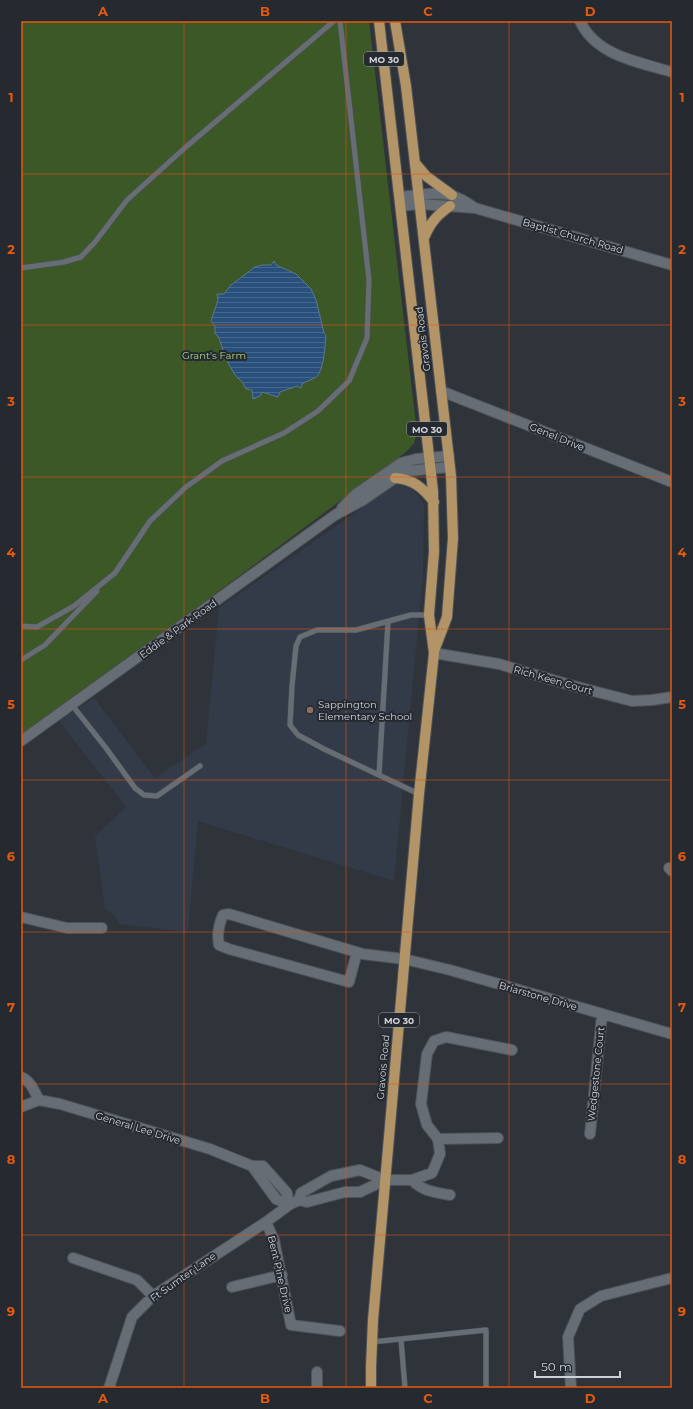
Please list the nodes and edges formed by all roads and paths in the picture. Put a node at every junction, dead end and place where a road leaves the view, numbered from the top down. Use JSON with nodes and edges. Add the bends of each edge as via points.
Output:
{"nodes":[{"id":1,"x":334,"y":21,"type":"edge"},
{"id":2,"x":340,"y":21,"type":"edge"},
{"id":3,"x":379,"y":21,"type":"edge"},
{"id":4,"x":395,"y":21,"type":"edge"},
{"id":5,"x":580,"y":21,"type":"edge"},
{"id":6,"x":672,"y":72,"type":"edge"},
{"id":7,"x":415,"y":163,"type":"junction"},
{"id":8,"x":452,"y":195,"type":"junction"},
{"id":9,"x":419,"y":200,"type":"junction"},
{"id":10,"x":400,"y":201,"type":"junction"},
{"id":11,"x":450,"y":206,"type":"junction"},
{"id":12,"x":475,"y":208,"type":"junction"},
{"id":13,"x":424,"y":240,"type":"junction"},
{"id":14,"x":672,"y":265,"type":"edge"},
{"id":15,"x":21,"y":268,"type":"edge"},
{"id":16,"x":441,"y":391,"type":"junction"},
{"id":17,"x":449,"y":456,"type":"junction"},
{"id":18,"x":430,"y":457,"type":"junction"},
{"id":19,"x":450,"y":467,"type":"junction"},
{"id":20,"x":431,"y":468,"type":"junction"},
{"id":21,"x":395,"y":478,"type":"junction"},
{"id":22,"x":672,"y":482,"type":"edge"},
{"id":23,"x":434,"y":502,"type":"junction"},
{"id":24,"x":335,"y":515,"type":"junction"},
{"id":25,"x":115,"y":573,"type":"junction"},
{"id":26,"x":429,"y":615,"type":"junction"},
{"id":27,"x":388,"y":622,"type":"junction"},
{"id":28,"x":21,"y":626,"type":"edge"},
{"id":29,"x":434,"y":653,"type":"junction"},
{"id":30,"x":21,"y":660,"type":"edge"},
{"id":31,"x":672,"y":697,"type":"edge"},
{"id":32,"x":72,"y":705,"type":"junction"},
{"id":33,"x":21,"y":741,"type":"edge"},
{"id":34,"x":200,"y":766,"type":"dead end"},
{"id":35,"x":379,"y":775,"type":"junction"},
{"id":36,"x":419,"y":794,"type":"junction"},
{"id":37,"x":21,"y":917,"type":"edge"},
{"id":38,"x":102,"y":928,"type":"dead end"},
{"id":39,"x":357,"y":952,"type":"junction"},
{"id":40,"x":404,"y":959,"type":"junction"},
{"id":41,"x":602,"y":1015,"type":"junction"},
{"id":42,"x":672,"y":1034,"type":"edge"},
{"id":43,"x":512,"y":1050,"type":"dead end"},
{"id":44,"x":21,"y":1077,"type":"edge"},
{"id":45,"x":39,"y":1100,"type":"junction"},
{"id":46,"x":22,"y":1106,"type":"edge"},
{"id":47,"x":590,"y":1134,"type":"dead end"},
{"id":48,"x":498,"y":1138,"type":"dead end"},
{"id":49,"x":438,"y":1139,"type":"junction"},
{"id":50,"x":385,"y":1180,"type":"junction"},
{"id":51,"x":412,"y":1180,"type":"junction"},
{"id":52,"x":450,"y":1195,"type":"dead end"},
{"id":53,"x":299,"y":1200,"type":"junction"},
{"id":54,"x":289,"y":1205,"type":"junction"},
{"id":55,"x":266,"y":1222,"type":"junction"},
{"id":56,"x":73,"y":1258,"type":"dead end"},
{"id":57,"x":282,"y":1275,"type":"junction"},
{"id":58,"x":672,"y":1278,"type":"edge"},
{"id":59,"x":232,"y":1288,"type":"dead end"},
{"id":60,"x":153,"y":1296,"type":"junction"},
{"id":61,"x":340,"y":1331,"type":"dead end"},
{"id":62,"x":401,"y":1338,"type":"junction"},
{"id":63,"x":372,"y":1342,"type":"junction"},
{"id":64,"x":317,"y":1372,"type":"dead end"},
{"id":65,"x":109,"y":1388,"type":"edge"},
{"id":66,"x":318,"y":1388,"type":"edge"},
{"id":67,"x":371,"y":1388,"type":"edge"},
{"id":68,"x":405,"y":1388,"type":"edge"},
{"id":69,"x":486,"y":1388,"type":"edge"},
{"id":70,"x":572,"y":1388,"type":"edge"}],
"edges":[{"from":1,"to":15,"type":"lane","via":[[127,200],[81,257]]},
{"from":2,"to":25,"type":"lane","via":[[369,280],[367,338],[349,381],[318,411],[284,433],[222,461],[186,487],[150,521]]},
{"from":3,"to":10,"type":"main road","name":"Gravois Road","number":"MO 30"},
{"from":4,"to":7,"type":"main road","name":"Gravois Road","number":"MO 30"},
{"from":5,"to":6,"type":"street","via":[[590,37],[617,56]]},
{"from":7,"to":8,"type":"main road","via":[[426,176]]},
{"from":7,"to":9,"type":"main road","name":"Gravois Road","number":"MO 30"},
{"from":8,"to":9,"type":"street","name":"Baptist Church Road","via":[[432,194]]},
{"from":8,"to":12,"type":"street","name":"Baptist Church Road"},
{"from":9,"to":10,"type":"street","name":"Baptist Church Road"},
{"from":9,"to":11,"type":"street","name":"Baptist Church Road"},
{"from":9,"to":13,"type":"main road","name":"Gravois Road","number":"MO 30"},
{"from":10,"to":18,"type":"main road","name":"Gravois Road","number":"MO 30"},
{"from":11,"to":12,"type":"street","name":"Baptist Church Road"},
{"from":11,"to":13,"type":"main road","via":[[432,221]]},
{"from":12,"to":14,"type":"street","name":"Baptist Church Road"},
{"from":13,"to":16,"type":"main road","name":"Gravois Road","number":"MO 30"},
{"from":16,"to":17,"type":"main road","name":"Gravois Road","number":"MO 30"},
{"from":16,"to":22,"type":"street","name":"Genel Drive"},
{"from":17,"to":18,"type":"street","name":"Eddie & Park Road"},
{"from":17,"to":19,"type":"main road","name":"Gravois Road","number":"MO 30"},
{"from":18,"to":20,"type":"main road","name":"Gravois Road","number":"MO 30"},
{"from":18,"to":24,"type":"street","name":"Eddie & Park Road","via":[[400,463],[356,494]]},
{"from":19,"to":20,"type":"street","name":"Eddie & Park Road"},
{"from":19,"to":29,"type":"main road","name":"Gravois Road","number":"MO 30","via":[[453,538],[450,593],[447,617]]},
{"from":20,"to":21,"type":"street","name":"Eddie & Park Road","via":[[408,471]]},
{"from":20,"to":23,"type":"main road","name":"Gravois Road","number":"MO 30"},
{"from":21,"to":23,"type":"main road","via":[[412,481]]},
{"from":21,"to":24,"type":"street","name":"Eddie & Park Road"},
{"from":23,"to":26,"type":"main road","name":"Gravois Road","number":"MO 30","via":[[434,552]]},
{"from":24,"to":32,"type":"street","name":"Eddie & Park Road"},
{"from":25,"to":28,"type":"lane","via":[[74,606],[37,627]]},
{"from":25,"to":30,"type":"lane","via":[[45,646]]},
{"from":26,"to":27,"type":"lane","via":[[411,615]]},
{"from":26,"to":29,"type":"main road","name":"Gravois Road","number":"MO 30"},
{"from":27,"to":35,"type":"lane"},
{"from":27,"to":35,"type":"lane","via":[[356,630],[316,630],[300,637],[296,646],[292,686],[290,725],[298,735]]},
{"from":29,"to":31,"type":"street","name":"Rich Keen Court","via":[[499,664],[632,701]]},
{"from":29,"to":36,"type":"main road","name":"Gravois Road","number":"MO 30"},
{"from":32,"to":33,"type":"street","name":"Eddie & Park Road"},
{"from":32,"to":34,"type":"lane","via":[[135,788],[144,795],[157,796]]},
{"from":35,"to":36,"type":"lane"},
{"from":36,"to":40,"type":"main road","name":"Gravois Road","number":"MO 30"},
{"from":37,"to":38,"type":"street","via":[[67,928]]},
{"from":39,"to":39,"type":"street","name":"Briarstone Drive","via":[[349,982],[229,949],[219,945],[218,938],[223,915],[230,914]]},
{"from":39,"to":40,"type":"street","name":"Briarstone Drive"},
{"from":40,"to":41,"type":"street","name":"Briarstone Drive"},
{"from":40,"to":50,"type":"main road","name":"Gravois Road","number":"MO 30"},
{"from":41,"to":42,"type":"street","name":"Briarstone Drive"},
{"from":41,"to":47,"type":"street","name":"Wedgestone Court"},
{"from":43,"to":49,"type":"street","via":[[446,1037],[434,1041],[427,1054],[421,1104],[427,1125]]},
{"from":44,"to":45,"type":"street","via":[[32,1086]]},
{"from":45,"to":46,"type":"street","name":"General Lee Drive"},
{"from":45,"to":54,"type":"street","name":"General Lee Drive","via":[[210,1149],[252,1166],[263,1166],[287,1193]]},
{"from":48,"to":49,"type":"street"},
{"from":49,"to":51,"type":"street","via":[[440,1154],[432,1173]]},
{"from":50,"to":51,"type":"street"},
{"from":50,"to":53,"type":"street","name":"Ft Sumter Lane","via":[[360,1192],[345,1192],[307,1202]]},
{"from":50,"to":53,"type":"street","name":"Ft Sumter Lane","via":[[360,1170],[331,1176],[301,1193]]},
{"from":50,"to":63,"type":"main road","name":"Gravois Road","number":"MO 30"},
{"from":51,"to":52,"type":"street","via":[[420,1188]]},
{"from":53,"to":54,"type":"street","name":"Ft Sumter Lane"},
{"from":54,"to":55,"type":"street","name":"Ft Sumter Lane"},
{"from":55,"to":57,"type":"street","name":"Bent Pine Drive","via":[[274,1240]]},
{"from":55,"to":60,"type":"street","name":"Ft Sumter Lane"},
{"from":56,"to":60,"type":"street","via":[[136,1280]]},
{"from":57,"to":59,"type":"street"},
{"from":57,"to":61,"type":"street","name":"Bent Pine Drive","via":[[291,1325]]},
{"from":58,"to":70,"type":"street","via":[[601,1296],[580,1309],[568,1337]]},
{"from":60,"to":65,"type":"street","name":"Ft Sumter Lane","via":[[132,1317]]},
{"from":62,"to":63,"type":"lane"},
{"from":62,"to":68,"type":"lane"},
{"from":62,"to":69,"type":"lane","via":[[486,1330]]},
{"from":63,"to":67,"type":"main road","name":"Gravois Road","number":"MO 30"},
{"from":64,"to":66,"type":"street"}]}
